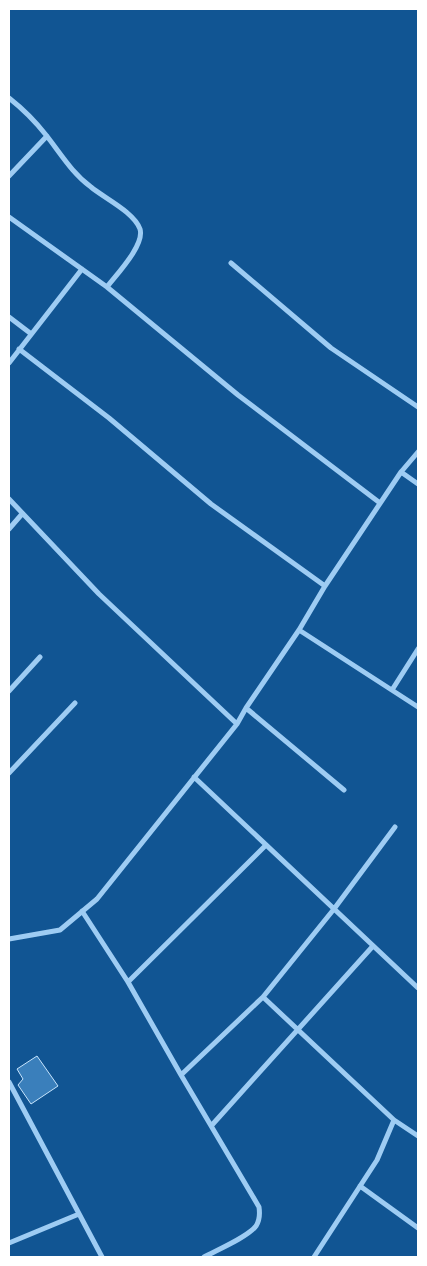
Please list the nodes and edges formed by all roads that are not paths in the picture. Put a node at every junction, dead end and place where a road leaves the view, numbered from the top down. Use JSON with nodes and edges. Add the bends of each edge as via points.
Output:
{"nodes":[{"id":1,"x":9,"y":98,"type":"edge"},
{"id":2,"x":47,"y":136,"type":"junction"},
{"id":3,"x":9,"y":176,"type":"edge"},
{"id":4,"x":9,"y":217,"type":"edge"},
{"id":5,"x":231,"y":263,"type":"dead end"},
{"id":6,"x":82,"y":269,"type":"junction"},
{"id":7,"x":107,"y":287,"type":"junction"},
{"id":8,"x":9,"y":317,"type":"edge"},
{"id":9,"x":30,"y":333,"type":"junction"},
{"id":10,"x":19,"y":350,"type":"junction"},
{"id":11,"x":9,"y":362,"type":"edge"},
{"id":12,"x":418,"y":407,"type":"edge"},
{"id":13,"x":418,"y":452,"type":"edge"},
{"id":14,"x":401,"y":472,"type":"junction"},
{"id":15,"x":418,"y":484,"type":"edge"},
{"id":16,"x":9,"y":499,"type":"edge"},
{"id":17,"x":380,"y":503,"type":"junction"},
{"id":18,"x":22,"y":514,"type":"junction"},
{"id":19,"x":9,"y":529,"type":"edge"},
{"id":20,"x":325,"y":586,"type":"junction"},
{"id":21,"x":298,"y":630,"type":"junction"},
{"id":22,"x":418,"y":649,"type":"edge"},
{"id":23,"x":40,"y":656,"type":"dead end"},
{"id":24,"x":392,"y":690,"type":"junction"},
{"id":25,"x":9,"y":691,"type":"edge"},
{"id":26,"x":75,"y":703,"type":"dead end"},
{"id":27,"x":418,"y":707,"type":"edge"},
{"id":28,"x":246,"y":708,"type":"junction"},
{"id":29,"x":237,"y":724,"type":"junction"},
{"id":30,"x":9,"y":773,"type":"edge"},
{"id":31,"x":194,"y":777,"type":"junction"},
{"id":32,"x":344,"y":790,"type":"dead end"},
{"id":33,"x":395,"y":827,"type":"dead end"},
{"id":34,"x":266,"y":845,"type":"junction"},
{"id":35,"x":334,"y":909,"type":"junction"},
{"id":36,"x":82,"y":911,"type":"junction"},
{"id":37,"x":9,"y":939,"type":"edge"},
{"id":38,"x":373,"y":946,"type":"junction"},
{"id":39,"x":128,"y":982,"type":"junction"},
{"id":40,"x":418,"y":988,"type":"edge"},
{"id":41,"x":263,"y":997,"type":"junction"},
{"id":42,"x":298,"y":1030,"type":"junction"},
{"id":43,"x":181,"y":1075,"type":"junction"},
{"id":44,"x":9,"y":1082,"type":"edge"},
{"id":45,"x":394,"y":1120,"type":"junction"},
{"id":46,"x":212,"y":1125,"type":"junction"},
{"id":47,"x":418,"y":1136,"type":"edge"},
{"id":48,"x":360,"y":1186,"type":"junction"},
{"id":49,"x":79,"y":1214,"type":"junction"},
{"id":50,"x":418,"y":1228,"type":"edge"},
{"id":51,"x":9,"y":1243,"type":"edge"},
{"id":52,"x":102,"y":1257,"type":"edge"},
{"id":53,"x":204,"y":1257,"type":"edge"},
{"id":54,"x":314,"y":1257,"type":"edge"}],
"edges":[{"from":1,"to":2,"type":"street","via":[[27,112]]},
{"from":2,"to":3,"type":"street"},
{"from":2,"to":7,"type":"street","via":[[68,166],[91,187],[120,206],[140,229],[137,247]]},
{"from":4,"to":6,"type":"street"},
{"from":5,"to":12,"type":"street","via":[[331,348]]},
{"from":6,"to":7,"type":"street"},
{"from":6,"to":9,"type":"street"},
{"from":7,"to":17,"type":"street","via":[[238,395]]},
{"from":8,"to":9,"type":"street"},
{"from":9,"to":10,"type":"street"},
{"from":10,"to":11,"type":"street"},
{"from":10,"to":20,"type":"street","via":[[109,418],[211,504]]},
{"from":13,"to":14,"type":"street"},
{"from":14,"to":15,"type":"street"},
{"from":14,"to":17,"type":"street"},
{"from":16,"to":18,"type":"street"},
{"from":17,"to":20,"type":"street"},
{"from":18,"to":19,"type":"street"},
{"from":18,"to":29,"type":"street","via":[[99,594]]},
{"from":20,"to":21,"type":"street"},
{"from":21,"to":24,"type":"street"},
{"from":21,"to":28,"type":"street"},
{"from":22,"to":24,"type":"street"},
{"from":23,"to":25,"type":"street"},
{"from":24,"to":27,"type":"street"},
{"from":26,"to":30,"type":"street"},
{"from":28,"to":29,"type":"street"},
{"from":28,"to":32,"type":"street"},
{"from":29,"to":31,"type":"street"},
{"from":31,"to":34,"type":"street"},
{"from":31,"to":36,"type":"street","via":[[97,898]]},
{"from":33,"to":35,"type":"street"},
{"from":34,"to":35,"type":"street"},
{"from":34,"to":39,"type":"street"},
{"from":35,"to":38,"type":"street"},
{"from":35,"to":41,"type":"street"},
{"from":36,"to":37,"type":"street","via":[[60,930]]},
{"from":36,"to":39,"type":"street"},
{"from":38,"to":40,"type":"street"},
{"from":38,"to":42,"type":"street"},
{"from":39,"to":43,"type":"street"},
{"from":41,"to":42,"type":"street"},
{"from":41,"to":43,"type":"street"},
{"from":42,"to":45,"type":"street"},
{"from":42,"to":46,"type":"street"},
{"from":43,"to":46,"type":"street"},
{"from":44,"to":49,"type":"street"},
{"from":45,"to":47,"type":"street"},
{"from":45,"to":48,"type":"street","via":[[377,1160]]},
{"from":46,"to":53,"type":"street","via":[[259,1207],[260,1215],[256,1226],[249,1232]]},
{"from":48,"to":50,"type":"street"},
{"from":48,"to":54,"type":"street"},
{"from":49,"to":51,"type":"street"},
{"from":49,"to":52,"type":"street"}]}
